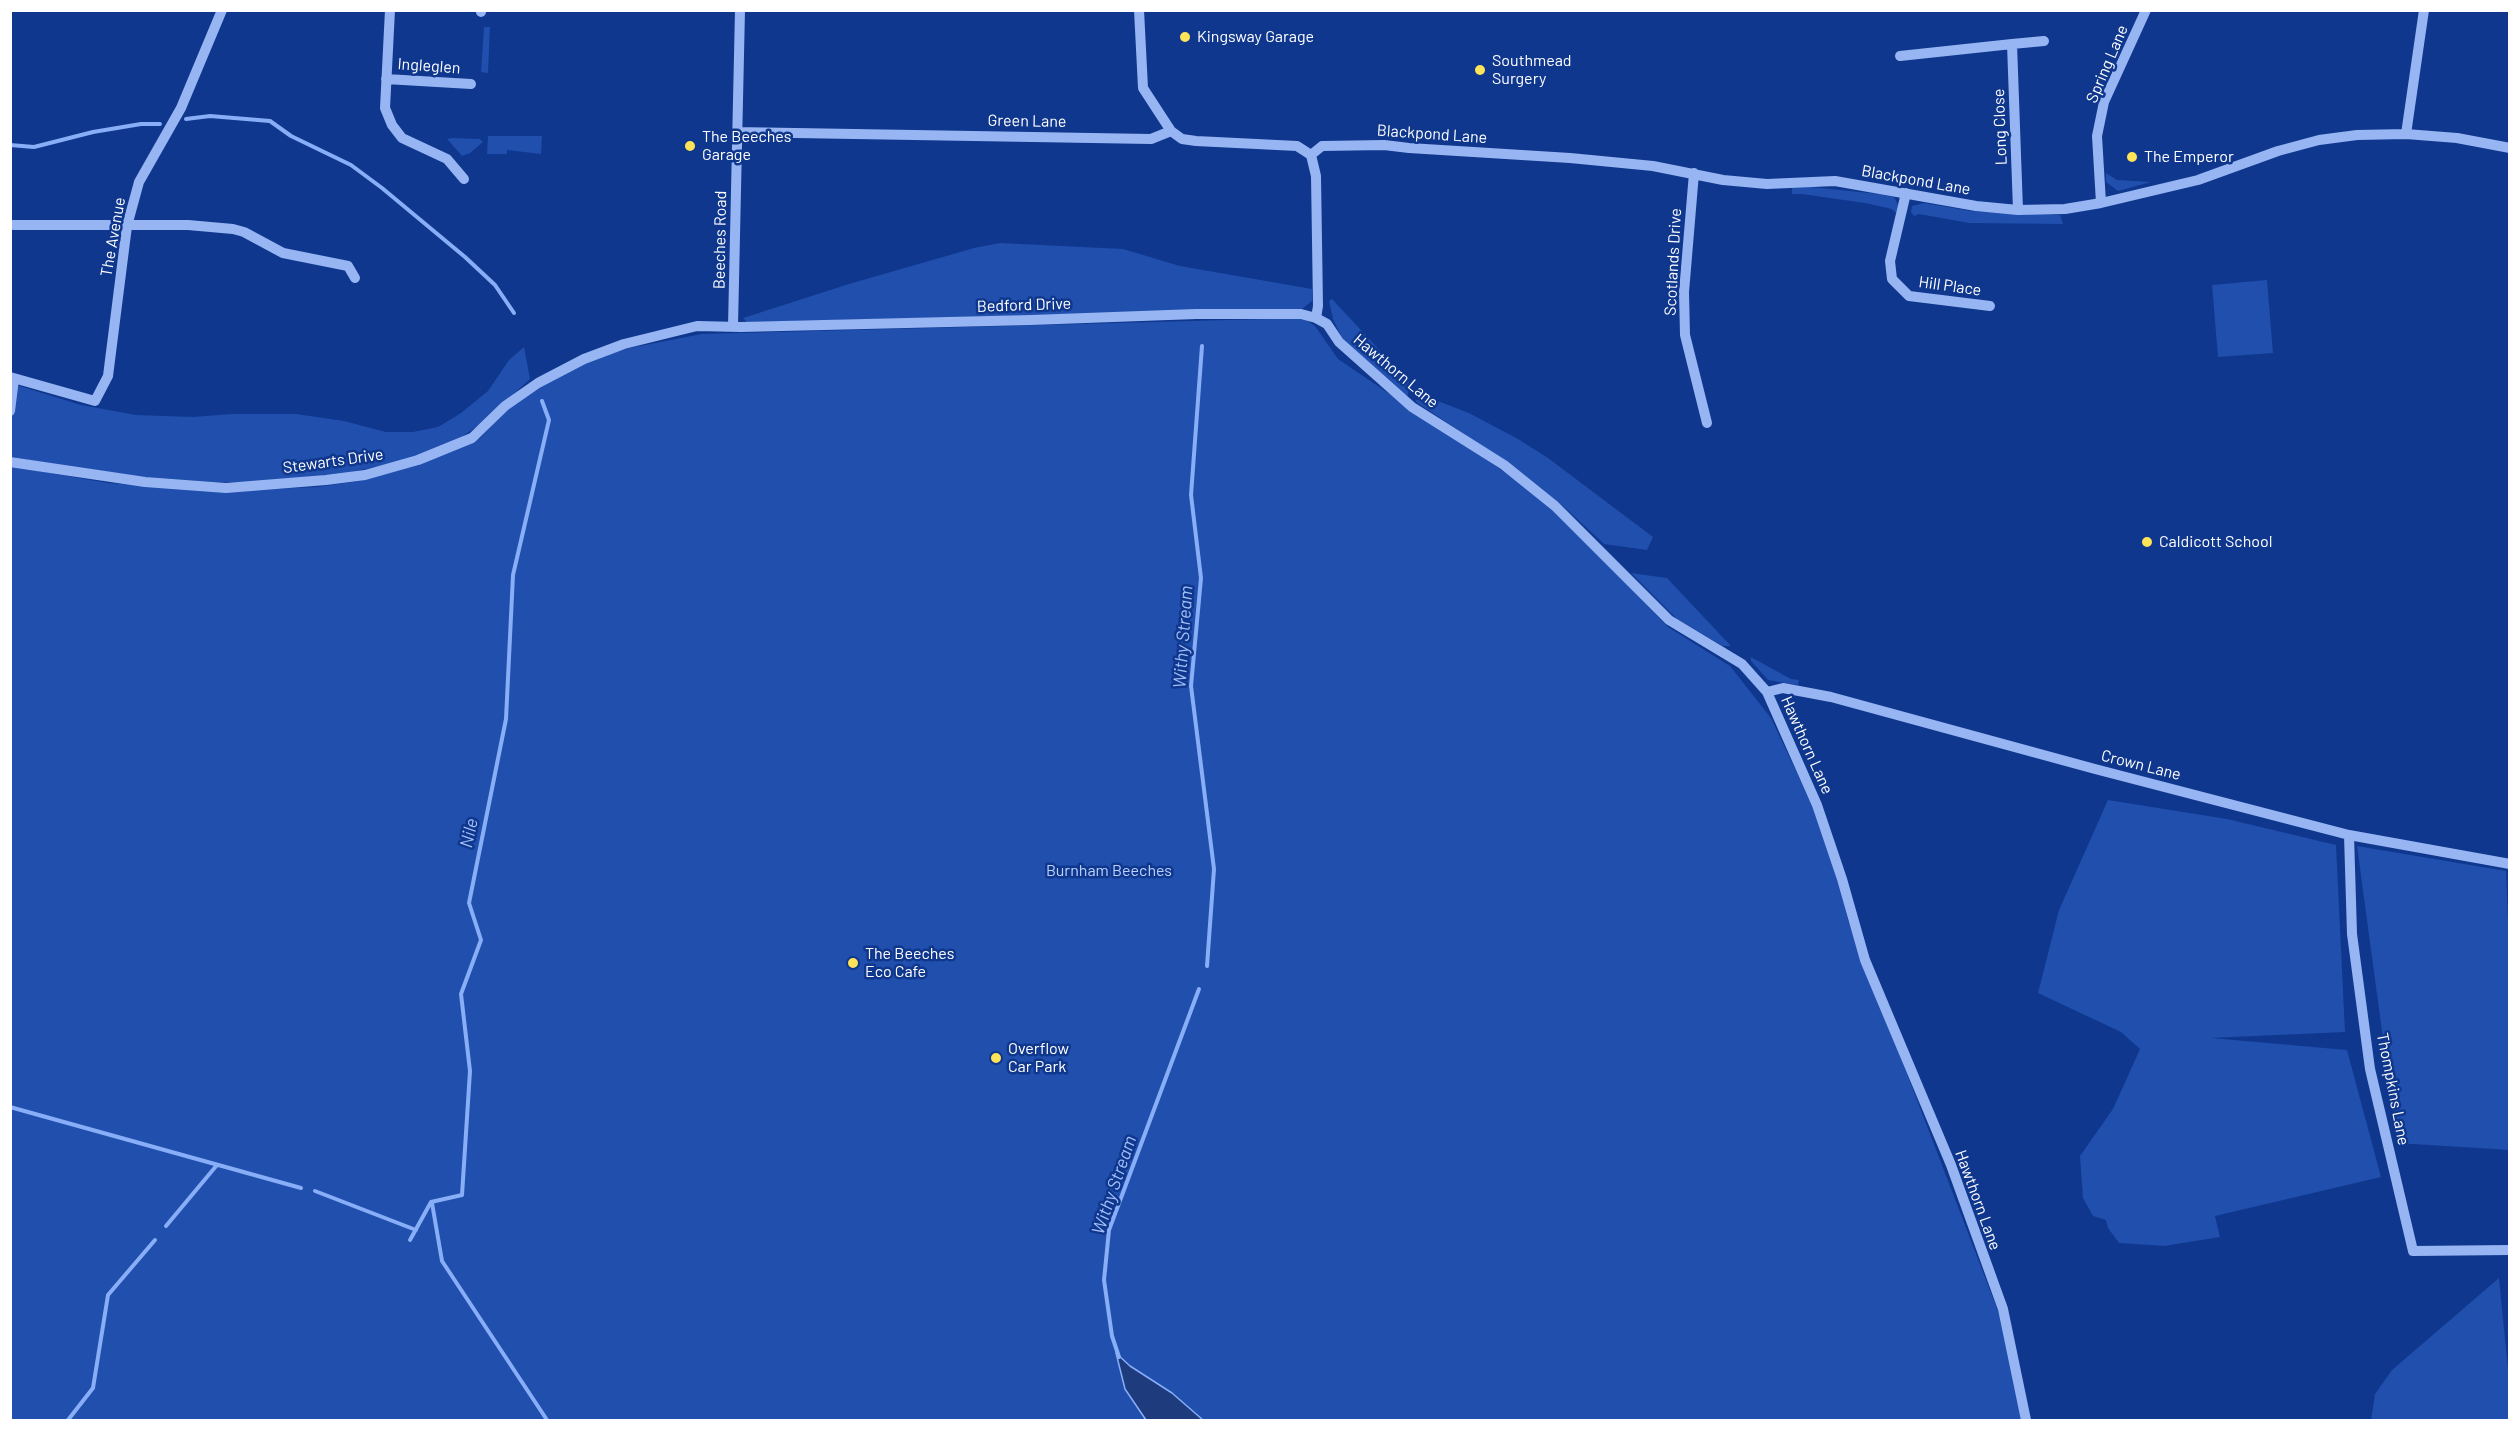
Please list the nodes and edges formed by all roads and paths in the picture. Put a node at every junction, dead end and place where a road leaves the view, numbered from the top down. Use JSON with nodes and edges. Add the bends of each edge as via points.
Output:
{"nodes":[{"id":1,"x":222,"y":10,"type":"edge"},
{"id":2,"x":390,"y":10,"type":"edge"},
{"id":3,"x":740,"y":10,"type":"edge"},
{"id":4,"x":1139,"y":10,"type":"edge"},
{"id":5,"x":2146,"y":10,"type":"edge"},
{"id":6,"x":2424,"y":10,"type":"edge"},
{"id":7,"x":2044,"y":41,"type":"dead end"},
{"id":8,"x":2012,"y":44,"type":"junction"},
{"id":9,"x":1900,"y":56,"type":"dead end"},
{"id":10,"x":386,"y":78,"type":"junction"},
{"id":11,"x":471,"y":84,"type":"dead end"},
{"id":12,"x":1172,"y":131,"type":"junction"},
{"id":13,"x":736,"y":132,"type":"junction"},
{"id":14,"x":2406,"y":134,"type":"junction"},
{"id":15,"x":2510,"y":148,"type":"edge"},
{"id":16,"x":1311,"y":155,"type":"junction"},
{"id":17,"x":1694,"y":173,"type":"junction"},
{"id":18,"x":464,"y":179,"type":"dead end"},
{"id":19,"x":1906,"y":193,"type":"junction"},
{"id":20,"x":2101,"y":203,"type":"junction"},
{"id":21,"x":2018,"y":210,"type":"junction"},
{"id":22,"x":13,"y":225,"type":"dead end"},
{"id":23,"x":127,"y":226,"type":"junction"},
{"id":24,"x":355,"y":278,"type":"dead end"},
{"id":25,"x":1990,"y":306,"type":"dead end"},
{"id":26,"x":1316,"y":318,"type":"junction"},
{"id":27,"x":733,"y":326,"type":"junction"},
{"id":28,"x":12,"y":378,"type":"edge"},
{"id":29,"x":10,"y":411,"type":"edge"},
{"id":30,"x":1707,"y":423,"type":"dead end"},
{"id":31,"x":10,"y":462,"type":"edge"},
{"id":32,"x":1767,"y":692,"type":"junction"},
{"id":33,"x":2349,"y":835,"type":"junction"},
{"id":34,"x":2510,"y":864,"type":"edge"},
{"id":35,"x":2510,"y":1250,"type":"edge"},
{"id":36,"x":2026,"y":1420,"type":"edge"}],
"edges":[{"from":1,"to":23,"type":"street","name":"The Avenue","via":[[181,108],[139,182]]},
{"from":2,"to":10,"type":"street","name":"Ingleglen"},
{"from":3,"to":13,"type":"street","name":"Beeches Road"},
{"from":4,"to":12,"type":"street","via":[[1143,88]]},
{"from":5,"to":20,"type":"street","name":"Spring Lane","via":[[2104,102],[2097,136]]},
{"from":6,"to":14,"type":"street"},
{"from":7,"to":8,"type":"street"},
{"from":8,"to":9,"type":"street"},
{"from":8,"to":21,"type":"street","name":"Long Close"},
{"from":10,"to":11,"type":"street","name":"Ingleglen"},
{"from":10,"to":18,"type":"street","name":"Ingleglen","via":[[385,108],[402,138],[447,159]]},
{"from":12,"to":13,"type":"street","name":"Green Lane","via":[[1151,138]]},
{"from":12,"to":16,"type":"street","via":[[1182,139],[1196,141],[1297,146]]},
{"from":13,"to":27,"type":"street","name":"Beeches Road"},
{"from":14,"to":15,"type":"street","name":"Blackpond Lane"},
{"from":14,"to":20,"type":"street","name":"Blackpond Lane","via":[[2319,140],[2198,180]]},
{"from":16,"to":17,"type":"street","name":"Blackpond Lane","via":[[1322,146],[1384,145],[1570,158]]},
{"from":16,"to":26,"type":"street","via":[[1316,176]]},
{"from":17,"to":19,"type":"street","name":"Blackpond Lane","via":[[1767,184],[1835,181]]},
{"from":17,"to":30,"type":"street","name":"Scotlands Drive","via":[[1684,292],[1685,335]]},
{"from":19,"to":21,"type":"street","name":"Blackpond Lane"},
{"from":19,"to":25,"type":"street","name":"Hill Place","via":[[1890,261],[1892,279],[1910,296]]},
{"from":20,"to":21,"type":"street","name":"Blackpond Lane"},
{"from":22,"to":23,"type":"street"},
{"from":23,"to":24,"type":"street","via":[[233,229],[283,253],[348,266]]},
{"from":23,"to":28,"type":"street","name":"The Avenue","via":[[108,376],[95,400]]},
{"from":26,"to":27,"type":"street","name":"Bedford Drive","via":[[1301,314],[1196,314]]},
{"from":26,"to":32,"type":"street","name":"Hawthorn Lane","via":[[1327,324],[1339,342],[1412,407],[1504,465],[1555,506],[1669,620],[1742,664]]},
{"from":27,"to":31,"type":"street","name":"Stewarts Drive","via":[[697,326],[624,344],[584,359],[505,406],[472,438],[418,460],[365,475],[226,488],[145,482]]},
{"from":28,"to":29,"type":"street","name":"The Avenue"},
{"from":32,"to":33,"type":"street","name":"Crown Lane","via":[[1783,688],[1831,697]]},
{"from":32,"to":36,"type":"street","name":"Hawthorn Lane","via":[[1817,805],[1865,960],[1951,1165],[2003,1309]]},
{"from":33,"to":34,"type":"street","name":"Crown Lane"},
{"from":33,"to":35,"type":"street","name":"Thompkins Lane","via":[[2352,934],[2370,1069],[2413,1251]]}]}
